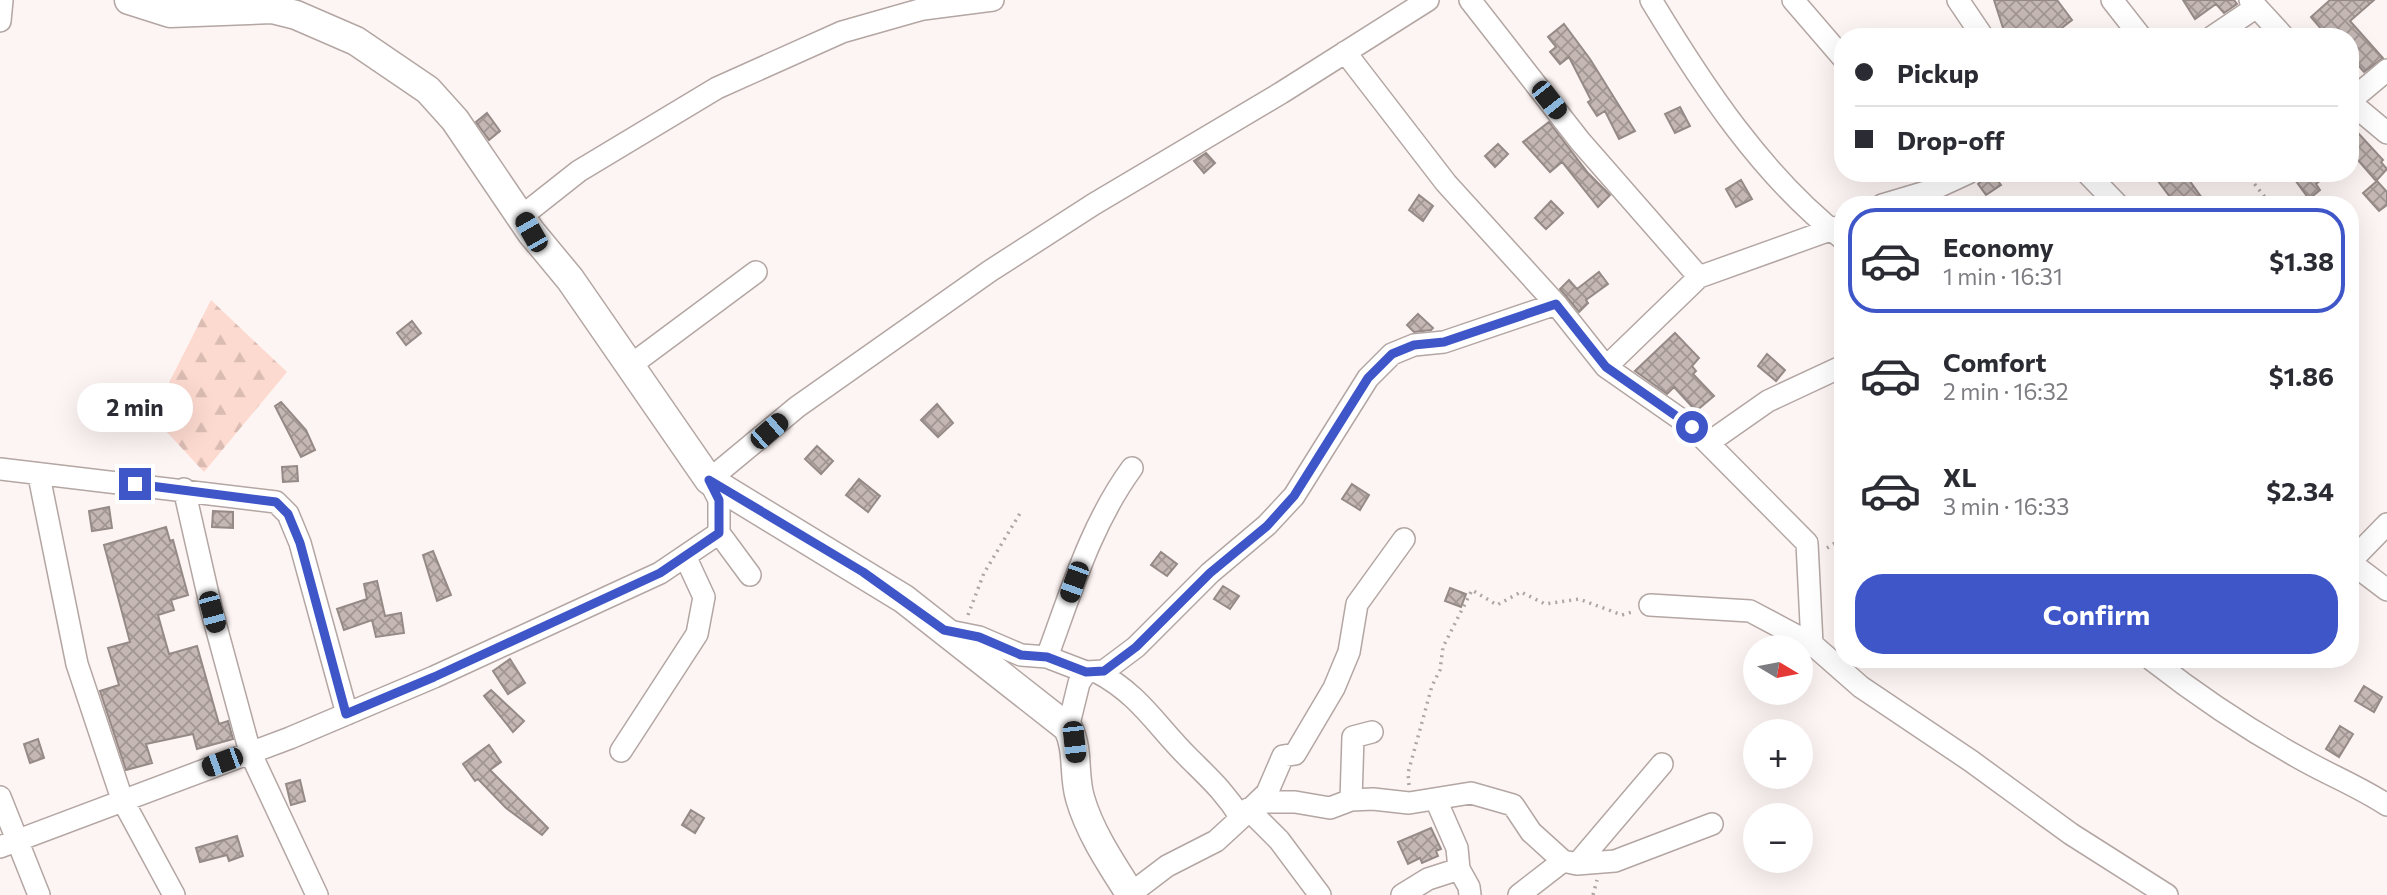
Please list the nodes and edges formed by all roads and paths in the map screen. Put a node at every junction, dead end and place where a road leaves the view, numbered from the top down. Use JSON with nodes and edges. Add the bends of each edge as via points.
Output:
{"nodes":[{"id":1,"x":2,"y":0,"type":"edge"},
{"id":2,"x":129,"y":0,"type":"edge"},
{"id":3,"x":993,"y":0,"type":"edge"},
{"id":4,"x":1428,"y":0,"type":"edge"},
{"id":5,"x":1470,"y":0,"type":"edge"},
{"id":6,"x":1651,"y":0,"type":"edge"},
{"id":7,"x":1793,"y":0,"type":"edge"},
{"id":8,"x":1958,"y":0,"type":"edge"},
{"id":9,"x":2112,"y":0,"type":"edge"},
{"id":10,"x":2252,"y":4,"type":"edge"},
{"id":11,"x":0,"y":20,"type":"edge"},
{"id":12,"x":1977,"y":28,"type":"edge"},
{"id":13,"x":2134,"y":28,"type":"edge"},
{"id":14,"x":2223,"y":28,"type":"edge"},
{"id":15,"x":2275,"y":28,"type":"edge"},
{"id":16,"x":1834,"y":48,"type":"edge"},
{"id":17,"x":1345,"y":52,"type":"junction"},
{"id":18,"x":2387,"y":70,"type":"edge"},
{"id":19,"x":2359,"y":93,"type":"edge"},
{"id":20,"x":2359,"y":109,"type":"edge"},
{"id":21,"x":2387,"y":133,"type":"edge"},
{"id":22,"x":1923,"y":182,"type":"edge"},
{"id":23,"x":2096,"y":182,"type":"edge"},
{"id":24,"x":2253,"y":182,"type":"edge"},
{"id":25,"x":1898,"y":196,"type":"edge"},
{"id":26,"x":2109,"y":196,"type":"edge"},
{"id":27,"x":2264,"y":196,"type":"edge"},
{"id":28,"x":522,"y":216,"type":"junction"},
{"id":29,"x":1834,"y":227,"type":"edge"},
{"id":30,"x":1834,"y":233,"type":"edge"},
{"id":31,"x":756,"y":272,"type":"dead end"},
{"id":32,"x":1699,"y":277,"type":"junction"},
{"id":33,"x":1556,"y":304,"type":"junction"},
{"id":34,"x":631,"y":365,"type":"junction"},
{"id":35,"x":1606,"y":367,"type":"junction"},
{"id":36,"x":1834,"y":370,"type":"edge"},
{"id":37,"x":1708,"y":443,"type":"junction"},
{"id":38,"x":1132,"y":468,"type":"dead end"},
{"id":39,"x":0,"y":469,"type":"edge"},
{"id":40,"x":39,"y":475,"type":"junction"},
{"id":41,"x":709,"y":480,"type":"junction"},
{"id":42,"x":184,"y":489,"type":"junction"},
{"id":43,"x":1022,"y":510,"type":"dead end"},
{"id":44,"x":2387,"y":524,"type":"edge"},
{"id":45,"x":719,"y":533,"type":"junction"},
{"id":46,"x":1404,"y":539,"type":"dead end"},
{"id":47,"x":2359,"y":553,"type":"edge"},
{"id":48,"x":685,"y":556,"type":"junction"},
{"id":49,"x":2359,"y":569,"type":"edge"},
{"id":50,"x":750,"y":575,"type":"dead end"},
{"id":51,"x":2387,"y":590,"type":"edge"},
{"id":52,"x":1650,"y":605,"type":"joint"},
{"id":53,"x":944,"y":630,"type":"junction"},
{"id":54,"x":1795,"y":635,"type":"edge"},
{"id":55,"x":1812,"y":635,"type":"edge"},
{"id":56,"x":1813,"y":645,"type":"edge"},
{"id":57,"x":1047,"y":657,"type":"junction"},
{"id":58,"x":1834,"y":663,"type":"edge"},
{"id":59,"x":1839,"y":668,"type":"edge"},
{"id":60,"x":2162,"y":668,"type":"edge"},
{"id":61,"x":1092,"y":672,"type":"junction"},
{"id":62,"x":346,"y":714,"type":"junction"},
{"id":63,"x":1068,"y":728,"type":"junction"},
{"id":64,"x":1372,"y":732,"type":"dead end"},
{"id":65,"x":621,"y":751,"type":"dead end"},
{"id":66,"x":250,"y":752,"type":"junction"},
{"id":67,"x":1662,"y":764,"type":"dead end"},
{"id":68,"x":0,"y":797,"type":"edge"},
{"id":69,"x":122,"y":799,"type":"junction"},
{"id":70,"x":1351,"y":800,"type":"junction"},
{"id":71,"x":1436,"y":800,"type":"junction"},
{"id":72,"x":1409,"y":803,"type":"junction"},
{"id":73,"x":2387,"y":805,"type":"edge"},
{"id":74,"x":1249,"y":809,"type":"junction"},
{"id":75,"x":1712,"y":824,"type":"dead end"},
{"id":76,"x":8,"y":844,"type":"edge"},
{"id":77,"x":1570,"y":862,"type":"junction"},
{"id":78,"x":1459,"y":869,"type":"junction"},
{"id":79,"x":1131,"y":894,"type":"edge"},
{"id":80,"x":2162,"y":894,"type":"edge"},
{"id":81,"x":39,"y":895,"type":"edge"},
{"id":82,"x":174,"y":895,"type":"edge"},
{"id":83,"x":317,"y":895,"type":"edge"},
{"id":84,"x":1320,"y":895,"type":"edge"},
{"id":85,"x":1402,"y":895,"type":"edge"},
{"id":86,"x":1469,"y":895,"type":"edge"},
{"id":87,"x":1519,"y":895,"type":"edge"}],
"edges":[{"from":1,"to":11,"type":"street"},
{"from":2,"to":28,"type":"street","via":[[170,13],[272,9],[356,41],[428,90],[455,120]]},
{"from":3,"to":28,"type":"street","via":[[923,9],[842,32],[729,83],[579,171]]},
{"from":4,"to":17,"type":"street"},
{"from":5,"to":32,"type":"street","via":[[1580,141]]},
{"from":6,"to":29,"type":"street","via":[[1689,64],[1780,182]]},
{"from":7,"to":16,"type":"street"},
{"from":8,"to":12,"type":"street"},
{"from":9,"to":13,"type":"street"},
{"from":10,"to":14,"type":"street"},
{"from":10,"to":15,"type":"street"},
{"from":17,"to":33,"type":"street","via":[[1446,183]]},
{"from":17,"to":41,"type":"street","via":[[990,271],[797,407]]},
{"from":18,"to":19,"type":"street"},
{"from":20,"to":21,"type":"street"},
{"from":22,"to":25,"type":"street"},
{"from":23,"to":26,"type":"street"},
{"from":24,"to":27,"type":"path"},
{"from":28,"to":34,"type":"street"},
{"from":30,"to":32,"type":"street"},
{"from":31,"to":34,"type":"street"},
{"from":32,"to":35,"type":"street"},
{"from":33,"to":35,"type":"street"},
{"from":33,"to":61,"type":"street","via":[[1444,342],[1414,345],[1392,354],[1368,378],[1294,496],[1267,526],[1210,573],[1136,647],[1104,671]]},
{"from":34,"to":41,"type":"street"},
{"from":35,"to":37,"type":"street"},
{"from":36,"to":37,"type":"street","via":[[1769,401]]},
{"from":37,"to":55,"type":"street","via":[[1807,543]]},
{"from":38,"to":57,"type":"street","via":[[1112,495],[1083,557]]},
{"from":39,"to":40,"type":"street"},
{"from":40,"to":42,"type":"street"},
{"from":40,"to":69,"type":"street","via":[[77,664]]},
{"from":41,"to":45,"type":"street","via":[[719,500]]},
{"from":41,"to":53,"type":"street","via":[[863,572]]},
{"from":42,"to":62,"type":"street","via":[[276,502],[288,514]]},
{"from":42,"to":66,"type":"street"},
{"from":43,"to":53,"type":"path","via":[[984,573],[963,625]]},
{"from":44,"to":47,"type":"street"},
{"from":45,"to":48,"type":"street"},
{"from":45,"to":50,"type":"street"},
{"from":46,"to":74,"type":"street","via":[[1357,604],[1349,652],[1335,688],[1295,754],[1283,756],[1267,793]]},
{"from":48,"to":62,"type":"street","via":[[660,573]]},
{"from":48,"to":65,"type":"street","via":[[704,597],[697,634]]},
{"from":49,"to":51,"type":"street"},
{"from":52,"to":54,"type":"street","via":[[1750,611]]},
{"from":52,"to":72,"type":"path","via":[[1622,615],[1579,598],[1545,604],[1521,592],[1497,605],[1472,590],[1443,647],[1408,773]]},
{"from":53,"to":57,"type":"street","via":[[979,637],[1021,655]]},
{"from":53,"to":63,"type":"street"},
{"from":56,"to":58,"type":"street"},
{"from":57,"to":61,"type":"street"},
{"from":59,"to":80,"type":"street"},
{"from":60,"to":73,"type":"street","via":[[2297,757]]},
{"from":61,"to":63,"type":"street","via":[[1079,683]]},
{"from":61,"to":74,"type":"street","via":[[1140,701],[1189,758]]},
{"from":62,"to":66,"type":"street"},
{"from":63,"to":79,"type":"street","via":[[1074,742],[1080,799],[1106,855]]},
{"from":64,"to":70,"type":"street","via":[[1353,737]]},
{"from":66,"to":69,"type":"street"},
{"from":66,"to":83,"type":"street"},
{"from":67,"to":77,"type":"street"},
{"from":68,"to":76,"type":"street"},
{"from":69,"to":76,"type":"street"},
{"from":69,"to":82,"type":"street"},
{"from":70,"to":72,"type":"street"},
{"from":70,"to":74,"type":"street","via":[[1330,808],[1295,802]]},
{"from":71,"to":72,"type":"street"},
{"from":71,"to":77,"type":"street","via":[[1471,793],[1513,805],[1531,832]]},
{"from":71,"to":78,"type":"street","via":[[1457,848]]},
{"from":74,"to":79,"type":"street","via":[[1216,841],[1167,866]]},
{"from":74,"to":84,"type":"street"},
{"from":75,"to":77,"type":"street","via":[[1615,860]]},
{"from":76,"to":81,"type":"street"},
{"from":77,"to":87,"type":"street"},
{"from":78,"to":85,"type":"street","via":[[1428,878]]},
{"from":78,"to":86,"type":"street"}]}
